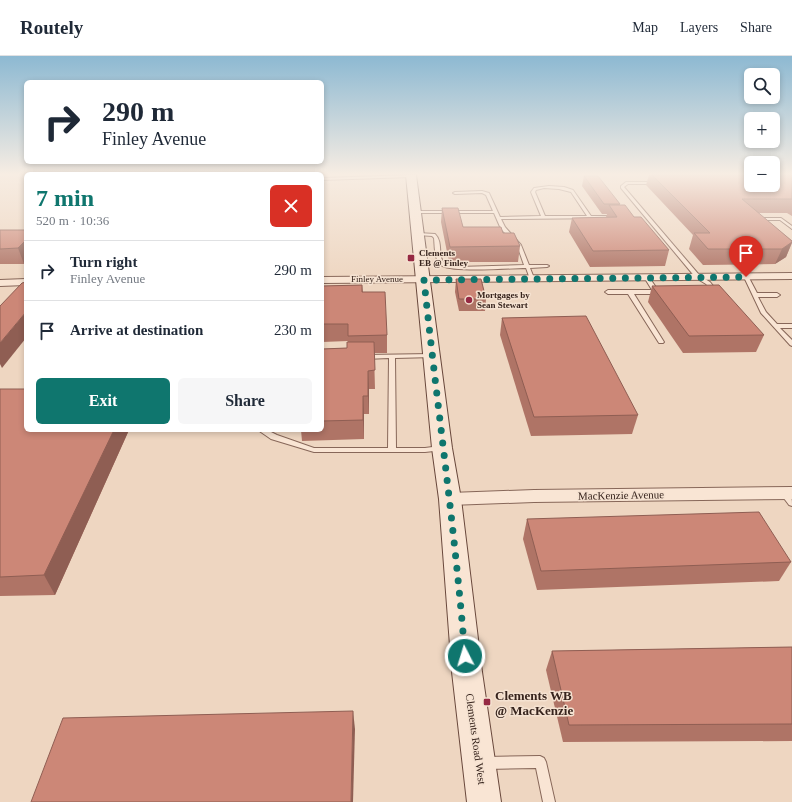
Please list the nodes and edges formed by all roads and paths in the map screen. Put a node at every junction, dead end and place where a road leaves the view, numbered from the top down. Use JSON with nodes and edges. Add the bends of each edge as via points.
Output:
{"nodes":[{"id":1,"x":541,"y":210,"type":"edge"},
{"id":2,"x":585,"y":210,"type":"edge"},
{"id":3,"x":641,"y":210,"type":"edge"},
{"id":4,"x":416,"y":212,"type":"joint"},
{"id":5,"x":495,"y":212,"type":"joint"},
{"id":6,"x":590,"y":217,"type":"junction"},
{"id":7,"x":620,"y":217,"type":"edge"},
{"id":8,"x":498,"y":218,"type":"junction"},
{"id":9,"x":544,"y":218,"type":"junction"},
{"id":10,"x":763,"y":224,"type":"edge"},
{"id":11,"x":792,"y":228,"type":"edge"},
{"id":12,"x":498,"y":231,"type":"edge"},
{"id":13,"x":505,"y":231,"type":"junction"},
{"id":14,"x":418,"y":234,"type":"junction"},
{"id":15,"x":547,"y":266,"type":"dead end"},
{"id":16,"x":528,"y":267,"type":"junction"},
{"id":17,"x":792,"y":276,"type":"edge"},
{"id":18,"x":646,"y":277,"type":"junction"},
{"id":19,"x":698,"y":277,"type":"junction"},
{"id":20,"x":746,"y":277,"type":"junction"},
{"id":21,"x":532,"y":278,"type":"junction"},
{"id":22,"x":324,"y":280,"type":"edge"},
{"id":23,"x":424,"y":280,"type":"junction"},
{"id":24,"x":24,"y":282,"type":"edge"},
{"id":25,"x":0,"y":283,"type":"edge"},
{"id":26,"x":608,"y":292,"type":"dead end"},
{"id":27,"x":630,"y":292,"type":"junction"},
{"id":28,"x":656,"y":292,"type":"junction"},
{"id":29,"x":664,"y":292,"type":"edge"},
{"id":30,"x":708,"y":292,"type":"edge"},
{"id":31,"x":755,"y":295,"type":"junction"},
{"id":32,"x":777,"y":295,"type":"dead end"},
{"id":33,"x":776,"y":326,"type":"junction"},
{"id":34,"x":792,"y":326,"type":"edge"},
{"id":35,"x":661,"y":342,"type":"dead end"},
{"id":36,"x":792,"y":344,"type":"edge"},
{"id":37,"x":432,"y":356,"type":"junction"},
{"id":38,"x":361,"y":357,"type":"edge"},
{"id":39,"x":392,"y":357,"type":"junction"},
{"id":40,"x":265,"y":432,"type":"edge"},
{"id":41,"x":442,"y":448,"type":"junction"},
{"id":42,"x":392,"y":450,"type":"junction"},
{"id":43,"x":789,"y":496,"type":"edge"},
{"id":44,"x":450,"y":499,"type":"junction"},
{"id":45,"x":479,"y":763,"type":"junction"},
{"id":46,"x":484,"y":802,"type":"edge"},
{"id":47,"x":549,"y":802,"type":"edge"}],
"edges":[{"from":1,"to":9,"type":"lane"},
{"from":2,"to":6,"type":"lane"},
{"from":3,"to":19,"type":"lane"},
{"from":4,"to":5,"type":"lane"},
{"from":4,"to":14,"type":"street","name":"Clements Road West"},
{"from":5,"to":8,"type":"lane"},
{"from":6,"to":7,"type":"lane"},
{"from":6,"to":9,"type":"lane"},
{"from":8,"to":9,"type":"lane"},
{"from":8,"to":13,"type":"lane"},
{"from":10,"to":11,"type":"lane","via":[[757,219],[781,219]]},
{"from":12,"to":13,"type":"lane"},
{"from":13,"to":16,"type":"lane","via":[[519,245]]},
{"from":14,"to":16,"type":"lane","via":[[435,236],[440,262],[446,267]]},
{"from":14,"to":23,"type":"street","name":"Clements Road West"},
{"from":15,"to":16,"type":"lane"},
{"from":16,"to":21,"type":"lane"},
{"from":17,"to":20,"type":"street","name":"Finley Avenue"},
{"from":18,"to":19,"type":"street","name":"Finley Avenue"},
{"from":18,"to":21,"type":"street","name":"Finley Avenue"},
{"from":18,"to":28,"type":"lane"},
{"from":19,"to":20,"type":"street","name":"Finley Avenue"},
{"from":19,"to":30,"type":"lane","via":[[708,283],[715,292]]},
{"from":20,"to":31,"type":"lane"},
{"from":21,"to":23,"type":"street","name":"Finley Avenue"},
{"from":22,"to":23,"type":"street","name":"Finley Avenue"},
{"from":23,"to":37,"type":"street","name":"Clements Road West"},
{"from":24,"to":25,"type":"street"},
{"from":26,"to":27,"type":"lane"},
{"from":27,"to":28,"type":"lane"},
{"from":27,"to":35,"type":"lane"},
{"from":28,"to":29,"type":"lane"},
{"from":31,"to":32,"type":"lane"},
{"from":31,"to":33,"type":"lane","via":[[764,313]]},
{"from":33,"to":34,"type":"lane"},
{"from":33,"to":36,"type":"lane"},
{"from":37,"to":39,"type":"lane"},
{"from":37,"to":41,"type":"street","name":"Clements Road West"},
{"from":38,"to":39,"type":"lane"},
{"from":39,"to":42,"type":"lane"},
{"from":40,"to":42,"type":"lane","via":[[314,450]]},
{"from":41,"to":42,"type":"lane"},
{"from":41,"to":44,"type":"street","name":"Clements Road West"},
{"from":43,"to":44,"type":"street","name":"MacKenzie Avenue","via":[[534,496]]},
{"from":44,"to":45,"type":"street","name":"Clements Road West"},
{"from":45,"to":46,"type":"street","name":"Clements Road West"},
{"from":45,"to":47,"type":"lane","via":[[540,762]]}]}
